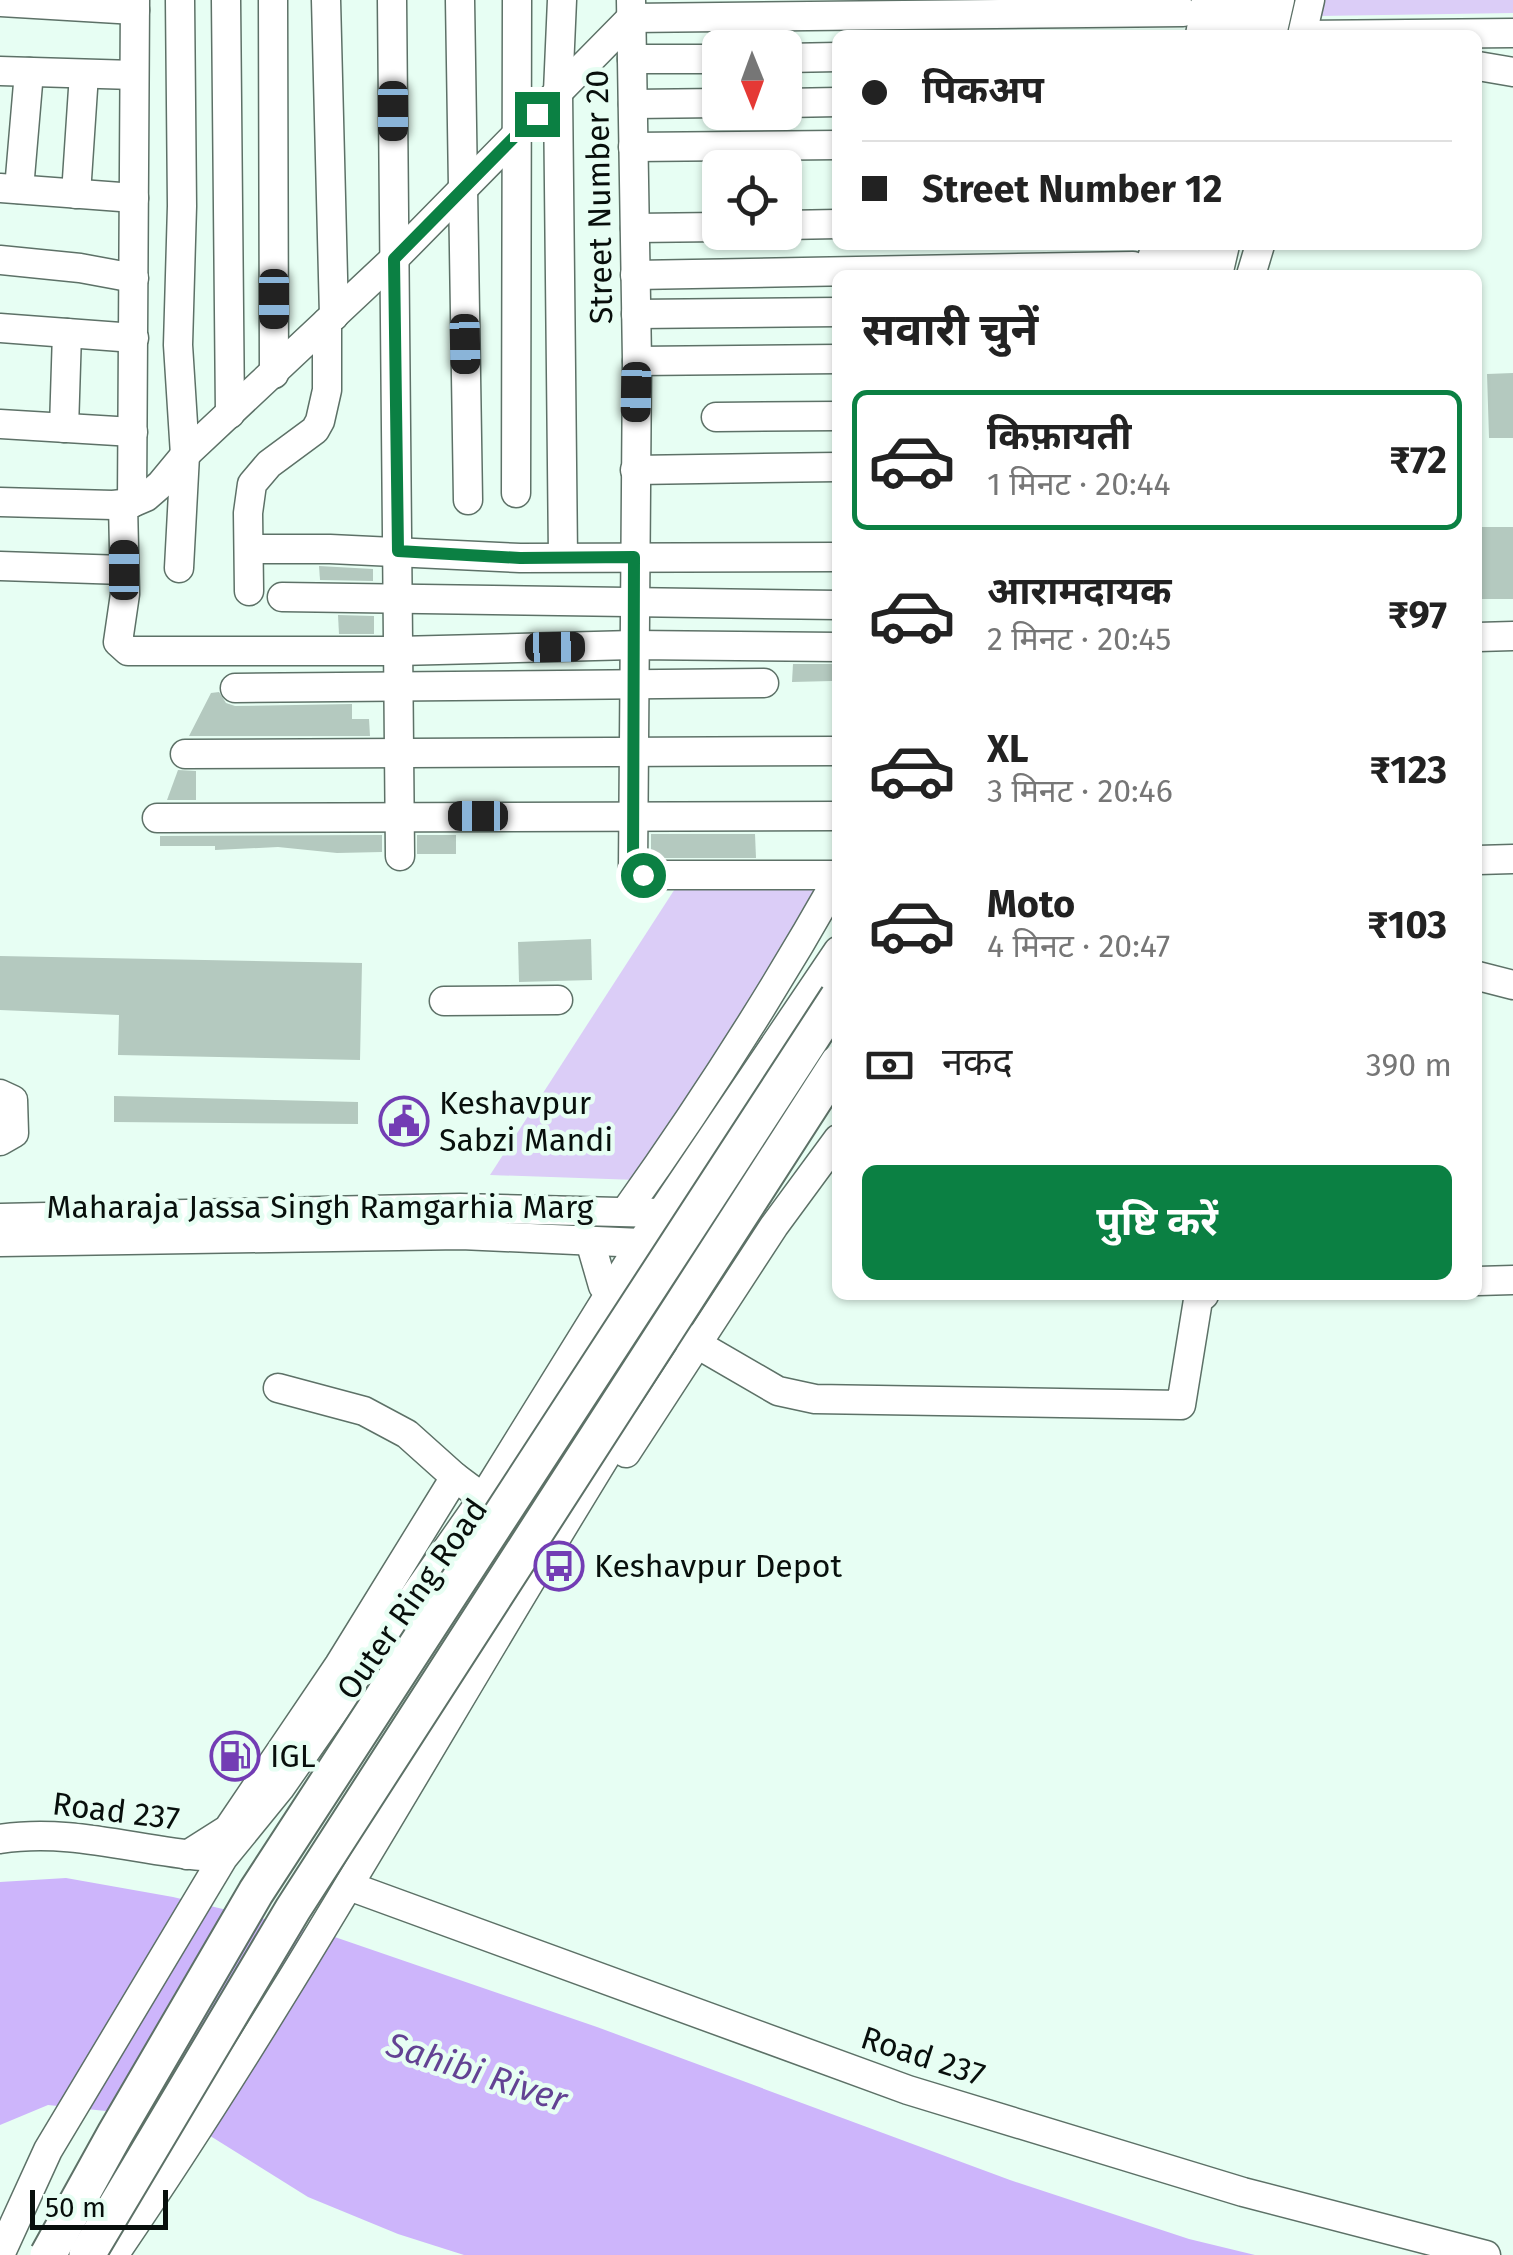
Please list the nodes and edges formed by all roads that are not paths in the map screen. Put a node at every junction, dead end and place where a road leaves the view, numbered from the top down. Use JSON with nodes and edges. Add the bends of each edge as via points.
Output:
{"nodes":[{"id":1,"x":180,"y":0,"type":"edge"},
{"id":2,"x":226,"y":0,"type":"edge"},
{"id":3,"x":273,"y":0,"type":"edge"},
{"id":4,"x":326,"y":0,"type":"edge"},
{"id":5,"x":392,"y":0,"type":"edge"},
{"id":6,"x":460,"y":0,"type":"edge"},
{"id":7,"x":517,"y":0,"type":"edge"},
{"id":8,"x":562,"y":0,"type":"edge"},
{"id":9,"x":1228,"y":0,"type":"edge"},
{"id":10,"x":1256,"y":0,"type":"edge"},
{"id":11,"x":1280,"y":0,"type":"edge"},
{"id":12,"x":1310,"y":0,"type":"edge"},
{"id":13,"x":0,"y":2,"type":"edge"},
{"id":14,"x":135,"y":5,"type":"edge"},
{"id":15,"x":631,"y":9,"type":"edge"},
{"id":16,"x":1188,"y":12,"type":"edge"},
{"id":17,"x":983,"y":16,"type":"edge"},
{"id":18,"x":1223,"y":30,"type":"edge"},
{"id":19,"x":1251,"y":30,"type":"edge"},
{"id":20,"x":1273,"y":30,"type":"edge"},
{"id":21,"x":1303,"y":30,"type":"edge"},
{"id":22,"x":1482,"y":32,"type":"edge"},
{"id":23,"x":1513,"y":32,"type":"edge"},
{"id":24,"x":832,"y":57,"type":"edge"},
{"id":25,"x":702,"y":58,"type":"edge"},
{"id":26,"x":802,"y":58,"type":"edge"},
{"id":27,"x":632,"y":59,"type":"junction"},
{"id":28,"x":1482,"y":67,"type":"edge"},
{"id":29,"x":0,"y":71,"type":"edge"},
{"id":30,"x":29,"y":72,"type":"junction"},
{"id":31,"x":1513,"y":72,"type":"edge"},
{"id":32,"x":84,"y":74,"type":"junction"},
{"id":33,"x":134,"y":75,"type":"junction"},
{"id":34,"x":558,"y":92,"type":"junction"},
{"id":35,"x":802,"y":102,"type":"edge"},
{"id":36,"x":832,"y":102,"type":"edge"},
{"id":37,"x":702,"y":103,"type":"edge"},
{"id":38,"x":633,"y":104,"type":"junction"},
{"id":39,"x":515,"y":136,"type":"junction"},
{"id":40,"x":832,"y":144,"type":"edge"},
{"id":41,"x":634,"y":148,"type":"junction"},
{"id":42,"x":9,"y":189,"type":"edge"},
{"id":43,"x":462,"y":190,"type":"junction"},
{"id":44,"x":76,"y":194,"type":"junction"},
{"id":45,"x":134,"y":198,"type":"junction"},
{"id":46,"x":832,"y":224,"type":"edge"},
{"id":47,"x":802,"y":225,"type":"edge"},
{"id":48,"x":702,"y":226,"type":"edge"},
{"id":49,"x":634,"y":228,"type":"junction"},
{"id":50,"x":394,"y":259,"type":"junction"},
{"id":51,"x":0,"y":260,"type":"edge"},
{"id":52,"x":984,"y":262,"type":"edge"},
{"id":53,"x":1137,"y":265,"type":"edge"},
{"id":54,"x":636,"y":275,"type":"junction"},
{"id":55,"x":134,"y":278,"type":"junction"},
{"id":56,"x":832,"y":312,"type":"edge"},
{"id":57,"x":636,"y":314,"type":"junction"},
{"id":58,"x":331,"y":319,"type":"junction"},
{"id":59,"x":0,"y":328,"type":"edge"},
{"id":60,"x":66,"y":333,"type":"junction"},
{"id":61,"x":134,"y":338,"type":"junction"},
{"id":62,"x":832,"y":359,"type":"edge"},
{"id":63,"x":636,"y":361,"type":"junction"},
{"id":64,"x":274,"y":374,"type":"junction"},
{"id":65,"x":230,"y":414,"type":"junction"},
{"id":66,"x":832,"y":416,"type":"edge"},
{"id":67,"x":716,"y":417,"type":"dead end"},
{"id":68,"x":0,"y":424,"type":"edge"},
{"id":69,"x":64,"y":428,"type":"junction"},
{"id":70,"x":132,"y":432,"type":"junction"},
{"id":71,"x":185,"y":455,"type":"junction"},
{"id":72,"x":832,"y":467,"type":"edge"},
{"id":73,"x":635,"y":470,"type":"junction"},
{"id":74,"x":516,"y":494,"type":"dead end"},
{"id":75,"x":468,"y":500,"type":"dead end"},
{"id":76,"x":0,"y":502,"type":"edge"},
{"id":77,"x":128,"y":503,"type":"junction"},
{"id":78,"x":249,"y":549,"type":"junction"},
{"id":79,"x":398,"y":551,"type":"junction"},
{"id":80,"x":832,"y":556,"type":"edge"},
{"id":81,"x":634,"y":557,"type":"junction"},
{"id":82,"x":563,"y":558,"type":"junction"},
{"id":83,"x":0,"y":566,"type":"edge"},
{"id":84,"x":179,"y":568,"type":"dead end"},
{"id":85,"x":124,"y":570,"type":"junction"},
{"id":86,"x":249,"y":591,"type":"dead end"},
{"id":87,"x":282,"y":597,"type":"dead end"},
{"id":88,"x":398,"y":598,"type":"junction"},
{"id":89,"x":634,"y":604,"type":"junction"},
{"id":90,"x":832,"y":605,"type":"edge"},
{"id":91,"x":1513,"y":636,"type":"edge"},
{"id":92,"x":1482,"y":637,"type":"edge"},
{"id":93,"x":634,"y":645,"type":"junction"},
{"id":94,"x":832,"y":647,"type":"edge"},
{"id":95,"x":398,"y":651,"type":"junction"},
{"id":96,"x":764,"y":683,"type":"dead end"},
{"id":97,"x":633,"y":686,"type":"junction"},
{"id":98,"x":235,"y":688,"type":"dead end"},
{"id":99,"x":399,"y":689,"type":"junction"},
{"id":100,"x":832,"y":751,"type":"edge"},
{"id":101,"x":400,"y":752,"type":"junction"},
{"id":102,"x":633,"y":752,"type":"junction"},
{"id":103,"x":185,"y":754,"type":"dead end"},
{"id":104,"x":632,"y":816,"type":"junction"},
{"id":105,"x":832,"y":816,"type":"edge"},
{"id":106,"x":400,"y":817,"type":"junction"},
{"id":107,"x":158,"y":818,"type":"dead end"},
{"id":108,"x":400,"y":856,"type":"dead end"},
{"id":109,"x":1482,"y":860,"type":"edge"},
{"id":110,"x":1513,"y":860,"type":"edge"},
{"id":111,"x":832,"y":876,"type":"edge"},
{"id":112,"x":832,"y":887,"type":"edge"},
{"id":113,"x":832,"y":960,"type":"edge"},
{"id":114,"x":1482,"y":977,"type":"edge"},
{"id":115,"x":1513,"y":985,"type":"edge"},
{"id":116,"x":558,"y":1000,"type":"dead end"},
{"id":117,"x":444,"y":1001,"type":"dead end"},
{"id":118,"x":832,"y":1006,"type":"edge"},
{"id":119,"x":792,"y":1019,"type":"junction"},
{"id":120,"x":832,"y":1046,"type":"edge"},
{"id":121,"x":832,"y":1072,"type":"edge"},
{"id":122,"x":0,"y":1094,"type":"edge"},
{"id":123,"x":832,"y":1106,"type":"edge"},
{"id":124,"x":0,"y":1141,"type":"edge"},
{"id":125,"x":832,"y":1147,"type":"edge"},
{"id":126,"x":626,"y":1212,"type":"junction"},
{"id":127,"x":660,"y":1213,"type":"junction"},
{"id":128,"x":0,"y":1218,"type":"edge"},
{"id":129,"x":460,"y":1222,"type":"junction"},
{"id":130,"x":51,"y":1230,"type":"junction"},
{"id":131,"x":590,"y":1241,"type":"junction"},
{"id":132,"x":0,"y":1242,"type":"edge"},
{"id":133,"x":640,"y":1242,"type":"junction"},
{"id":134,"x":1482,"y":1280,"type":"edge"},
{"id":135,"x":1513,"y":1280,"type":"edge"},
{"id":136,"x":609,"y":1293,"type":"junction"},
{"id":137,"x":1198,"y":1300,"type":"edge"},
{"id":138,"x":689,"y":1340,"type":"junction"},
{"id":139,"x":552,"y":1387,"type":"junction"},
{"id":140,"x":278,"y":1388,"type":"dead end"},
{"id":141,"x":620,"y":1434,"type":"junction"},
{"id":142,"x":455,"y":1477,"type":"junction"},
{"id":143,"x":482,"y":1498,"type":"junction"},
{"id":144,"x":553,"y":1542,"type":"junction"},
{"id":145,"x":516,"y":1600,"type":"junction"},
{"id":146,"x":0,"y":1839,"type":"edge"},
{"id":147,"x":187,"y":1855,"type":"junction"},
{"id":148,"x":216,"y":1869,"type":"junction"},
{"id":149,"x":349,"y":1886,"type":"junction"},
{"id":150,"x":7,"y":2218,"type":"edge"},
{"id":151,"x":0,"y":2255,"type":"edge"},
{"id":152,"x":48,"y":2255,"type":"edge"},
{"id":153,"x":88,"y":2255,"type":"edge"},
{"id":154,"x":114,"y":2255,"type":"edge"},
{"id":155,"x":1486,"y":2255,"type":"edge"}],
"edges":[{"from":1,"to":71,"type":"street","via":[[179,385]]},
{"from":2,"to":65,"type":"street"},
{"from":3,"to":64,"type":"street"},
{"from":4,"to":58,"type":"street"},
{"from":5,"to":50,"type":"street"},
{"from":6,"to":43,"type":"street"},
{"from":7,"to":39,"type":"street"},
{"from":8,"to":34,"type":"street"},
{"from":9,"to":18,"type":"main road"},
{"from":10,"to":19,"type":"main road"},
{"from":11,"to":20,"type":"street"},
{"from":12,"to":21,"type":"street"},
{"from":13,"to":14,"type":"street"},
{"from":14,"to":33,"type":"street"},
{"from":15,"to":17,"type":"street"},
{"from":15,"to":27,"type":"street","name":"Street Number 20"},
{"from":15,"to":34,"type":"street"},
{"from":16,"to":17,"type":"street"},
{"from":22,"to":23,"type":"street"},
{"from":24,"to":26,"type":"street"},
{"from":25,"to":27,"type":"street"},
{"from":27,"to":38,"type":"street","name":"Street Number 20"},
{"from":28,"to":31,"type":"street"},
{"from":29,"to":30,"type":"street"},
{"from":30,"to":32,"type":"street"},
{"from":30,"to":42,"type":"street"},
{"from":32,"to":33,"type":"street"},
{"from":32,"to":44,"type":"street"},
{"from":33,"to":45,"type":"street"},
{"from":34,"to":39,"type":"street"},
{"from":34,"to":82,"type":"street"},
{"from":35,"to":36,"type":"street"},
{"from":37,"to":38,"type":"street"},
{"from":38,"to":41,"type":"street","name":"Street Number 20"},
{"from":39,"to":43,"type":"street"},
{"from":39,"to":74,"type":"street"},
{"from":40,"to":41,"type":"street"},
{"from":41,"to":49,"type":"street","name":"Street Number 20"},
{"from":42,"to":44,"type":"street"},
{"from":43,"to":50,"type":"street"},
{"from":43,"to":75,"type":"street"},
{"from":44,"to":45,"type":"street"},
{"from":45,"to":55,"type":"street"},
{"from":46,"to":47,"type":"street"},
{"from":48,"to":49,"type":"street"},
{"from":49,"to":54,"type":"street","name":"Street Number 20"},
{"from":50,"to":58,"type":"street"},
{"from":50,"to":79,"type":"street"},
{"from":51,"to":55,"type":"street"},
{"from":52,"to":53,"type":"street"},
{"from":52,"to":54,"type":"street"},
{"from":54,"to":57,"type":"street","name":"Street Number 20"},
{"from":55,"to":61,"type":"street"},
{"from":56,"to":57,"type":"street"},
{"from":57,"to":63,"type":"street","name":"Street Number 20"},
{"from":58,"to":64,"type":"street"},
{"from":58,"to":78,"type":"street","via":[[324,410],[316,430],[252,484]]},
{"from":59,"to":60,"type":"street"},
{"from":60,"to":61,"type":"street"},
{"from":60,"to":69,"type":"street"},
{"from":61,"to":70,"type":"street"},
{"from":62,"to":63,"type":"street"},
{"from":63,"to":73,"type":"street","name":"Street Number 20"},
{"from":64,"to":65,"type":"street"},
{"from":65,"to":71,"type":"street"},
{"from":66,"to":67,"type":"street"},
{"from":68,"to":69,"type":"street"},
{"from":69,"to":70,"type":"street"},
{"from":70,"to":77,"type":"street"},
{"from":71,"to":77,"type":"street","via":[[160,484]]},
{"from":71,"to":84,"type":"street"},
{"from":72,"to":73,"type":"street"},
{"from":73,"to":81,"type":"street","name":"Street Number 20"},
{"from":76,"to":77,"type":"street"},
{"from":77,"to":85,"type":"street"},
{"from":78,"to":79,"type":"street"},
{"from":78,"to":86,"type":"street"},
{"from":79,"to":82,"type":"street"},
{"from":79,"to":88,"type":"street"},
{"from":80,"to":81,"type":"street"},
{"from":81,"to":82,"type":"street"},
{"from":81,"to":89,"type":"street","name":"Street Number 20"},
{"from":83,"to":85,"type":"street"},
{"from":85,"to":95,"type":"street","via":[[118,642],[128,651]]},
{"from":87,"to":88,"type":"street"},
{"from":88,"to":89,"type":"street"},
{"from":88,"to":95,"type":"street"},
{"from":89,"to":90,"type":"street"},
{"from":89,"to":93,"type":"street","name":"Street Number 20"},
{"from":91,"to":92,"type":"street"},
{"from":93,"to":94,"type":"street"},
{"from":93,"to":95,"type":"street"},
{"from":93,"to":97,"type":"street","name":"Street Number 20"},
{"from":95,"to":99,"type":"street"},
{"from":96,"to":97,"type":"street"},
{"from":97,"to":99,"type":"street"},
{"from":97,"to":102,"type":"street","name":"Street Number 20"},
{"from":98,"to":99,"type":"street"},
{"from":99,"to":101,"type":"street"},
{"from":100,"to":102,"type":"street"},
{"from":101,"to":102,"type":"street"},
{"from":101,"to":103,"type":"street"},
{"from":101,"to":106,"type":"street"},
{"from":102,"to":104,"type":"street","name":"Street Number 20"},
{"from":104,"to":105,"type":"street"},
{"from":104,"to":106,"type":"street"},
{"from":104,"to":111,"type":"street","name":"Street Number 20","via":[[636,873]]},
{"from":106,"to":107,"type":"street"},
{"from":106,"to":108,"type":"street"},
{"from":109,"to":110,"type":"street"},
{"from":112,"to":126,"type":"street"},
{"from":113,"to":119,"type":"street","name":"Outer Ring Road"},
{"from":114,"to":115,"type":"street"},
{"from":116,"to":117,"type":"street"},
{"from":118,"to":152,"type":"main road","name":"Outer Ring Road","bridge":true,"via":[[256,1892]]},
{"from":119,"to":120,"type":"street"},
{"from":119,"to":127,"type":"street","name":"Outer Ring Road"},
{"from":121,"to":153,"type":"main road","name":"Outer Ring Road","bridge":true,"via":[[293,1909]]},
{"from":122,"to":124,"type":"street","via":[[12,1100],[14,1134]]},
{"from":123,"to":138,"type":"street"},
{"from":125,"to":138,"type":"street"},
{"from":126,"to":127,"type":"street","name":"Maharaja Jassa Singh Ramgarhia Marg"},
{"from":126,"to":129,"type":"street","name":"Maharaja Jassa Singh Ramgarhia Marg"},
{"from":127,"to":133,"type":"street","name":"Outer Ring Road"},
{"from":128,"to":130,"type":"street","name":"Maharaja Jassa Singh Ramgarhia Marg"},
{"from":129,"to":130,"type":"street","name":"Maharaja Jassa Singh Ramgarhia Marg"},
{"from":129,"to":131,"type":"street","name":"Maharaja Jassa Singh Ramgarhia Marg"},
{"from":130,"to":132,"type":"street","name":"Maharaja Jassa Singh Ramgarhia Marg"},
{"from":131,"to":133,"type":"street","name":"Maharaja Jassa Singh Ramgarhia Marg"},
{"from":131,"to":136,"type":"street"},
{"from":133,"to":136,"type":"street","name":"Outer Ring Road"},
{"from":134,"to":135,"type":"street"},
{"from":136,"to":138,"type":"street"},
{"from":136,"to":139,"type":"street","name":"Outer Ring Road"},
{"from":137,"to":138,"type":"street","via":[[1181,1405],[814,1399],[778,1391]]},
{"from":138,"to":141,"type":"street"},
{"from":138,"to":145,"type":"street","via":[[534,1586]]},
{"from":139,"to":141,"type":"street"},
{"from":139,"to":143,"type":"street","name":"Outer Ring Road"},
{"from":140,"to":142,"type":"street","via":[[364,1412],[407,1434]]},
{"from":141,"to":144,"type":"street"},
{"from":142,"to":143,"type":"street"},
{"from":142,"to":147,"type":"street","via":[[250,1798],[228,1829]]},
{"from":143,"to":144,"type":"street"},
{"from":143,"to":148,"type":"street","name":"Outer Ring Road"},
{"from":144,"to":145,"type":"street"},
{"from":145,"to":149,"type":"street"},
{"from":146,"to":147,"type":"street","name":"Road 237","via":[[91,1838]]},
{"from":147,"to":148,"type":"street","name":"Road 237"},
{"from":148,"to":150,"type":"street","name":"Outer Ring Road"},
{"from":149,"to":154,"type":"street"},
{"from":149,"to":155,"type":"street","name":"Road 237","via":[[908,2090],[1243,2192]]},
{"from":150,"to":151,"type":"street","name":"Outer Ring Road"}]}
